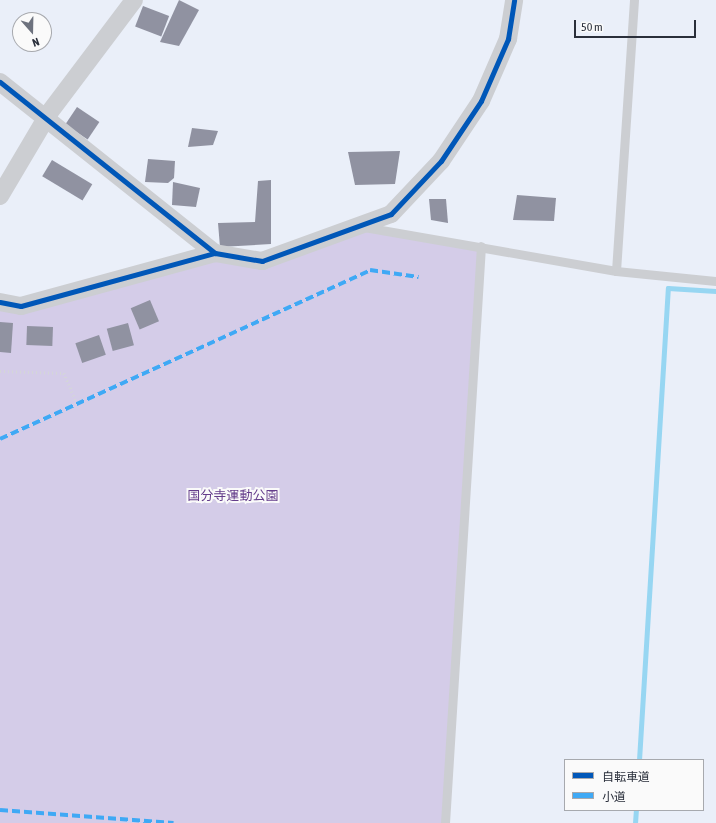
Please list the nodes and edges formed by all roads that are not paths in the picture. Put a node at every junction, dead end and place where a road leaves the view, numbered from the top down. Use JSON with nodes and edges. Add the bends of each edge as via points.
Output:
{"nodes":[{"id":1,"x":134,"y":0,"type":"edge"},
{"id":2,"x":514,"y":0,"type":"edge"},
{"id":3,"x":634,"y":0,"type":"edge"},
{"id":4,"x":0,"y":82,"type":"edge"},
{"id":5,"x":45,"y":119,"type":"junction"},
{"id":6,"x":0,"y":196,"type":"edge"},
{"id":7,"x":363,"y":226,"type":"junction"},
{"id":8,"x":481,"y":246,"type":"junction"},
{"id":9,"x":215,"y":253,"type":"junction"},
{"id":10,"x":616,"y":271,"type":"junction"},
{"id":11,"x":716,"y":281,"type":"edge"},
{"id":12,"x":0,"y":302,"type":"edge"},
{"id":13,"x":446,"y":823,"type":"edge"}],
"edges":[{"from":1,"to":5,"type":"street"},
{"from":2,"to":7,"type":"street","via":[[508,39],[480,101],[441,161],[391,214]]},
{"from":3,"to":10,"type":"lane"},
{"from":4,"to":5,"type":"street"},
{"from":5,"to":6,"type":"street"},
{"from":5,"to":9,"type":"street"},
{"from":7,"to":8,"type":"lane"},
{"from":7,"to":9,"type":"street","via":[[262,261]]},
{"from":8,"to":10,"type":"lane"},
{"from":8,"to":13,"type":"lane"},
{"from":9,"to":12,"type":"street","via":[[20,306]]},
{"from":10,"to":11,"type":"lane"}]}
